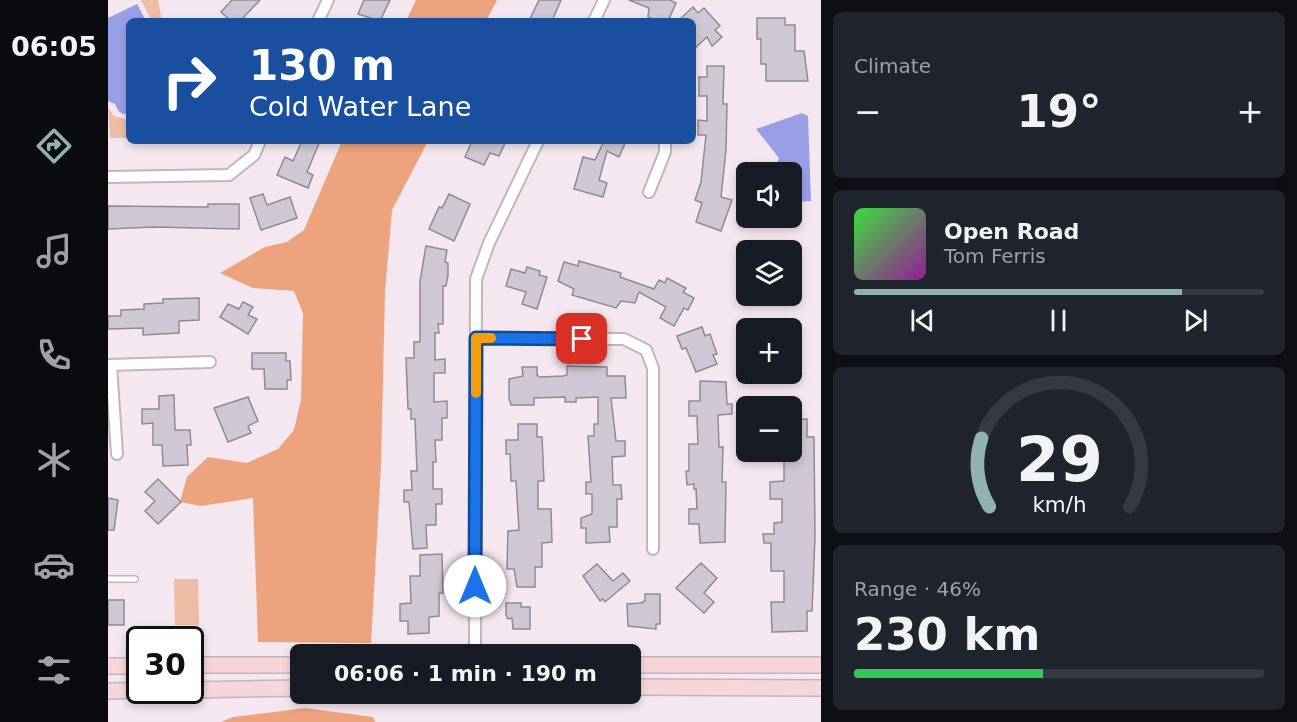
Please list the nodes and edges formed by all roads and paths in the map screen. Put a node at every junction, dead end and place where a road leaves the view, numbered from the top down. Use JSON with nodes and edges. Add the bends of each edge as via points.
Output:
{"nodes":[{"id":1,"x":328,"y":0,"type":"edge"},
{"id":2,"x":603,"y":0,"type":"edge"},
{"id":3,"x":319,"y":18,"type":"edge"},
{"id":4,"x":595,"y":18,"type":"edge"},
{"id":5,"x":259,"y":144,"type":"edge"},
{"id":6,"x":536,"y":144,"type":"edge"},
{"id":7,"x":665,"y":144,"type":"edge"},
{"id":8,"x":108,"y":177,"type":"edge"},
{"id":9,"x":649,"y":192,"type":"dead end"},
{"id":10,"x":476,"y":338,"type":"junction"},
{"id":11,"x":210,"y":362,"type":"dead end"},
{"id":12,"x":110,"y":365,"type":"edge"},
{"id":13,"x":117,"y":454,"type":"dead end"},
{"id":14,"x":654,"y":549,"type":"dead end"},
{"id":15,"x":108,"y":579,"type":"edge"},
{"id":16,"x":135,"y":579,"type":"dead end"},
{"id":17,"x":475,"y":644,"type":"edge"},
{"id":18,"x":290,"y":665,"type":"edge"},
{"id":19,"x":641,"y":665,"type":"edge"},
{"id":20,"x":821,"y":665,"type":"edge"},
{"id":21,"x":108,"y":666,"type":"edge"},
{"id":22,"x":126,"y":666,"type":"edge"},
{"id":23,"x":204,"y":666,"type":"edge"},
{"id":24,"x":641,"y":687,"type":"edge"},
{"id":25,"x":290,"y":688,"type":"edge"},
{"id":26,"x":821,"y":688,"type":"edge"},
{"id":27,"x":204,"y":690,"type":"edge"},
{"id":28,"x":108,"y":691,"type":"edge"},
{"id":29,"x":126,"y":691,"type":"edge"}],
"edges":[{"from":1,"to":3,"type":"street"},
{"from":2,"to":4,"type":"street"},
{"from":5,"to":8,"type":"street","via":[[254,155],[229,175]]},
{"from":6,"to":10,"type":"street","via":[[476,279]]},
{"from":7,"to":9,"type":"street"},
{"from":10,"to":14,"type":"street","via":[[624,339],[646,350],[653,368]]},
{"from":10,"to":17,"type":"street"},
{"from":11,"to":12,"type":"street"},
{"from":12,"to":13,"type":"street"},
{"from":15,"to":16,"type":"lane"},
{"from":18,"to":23,"type":"main road"},
{"from":19,"to":20,"type":"main road"},
{"from":21,"to":22,"type":"main road"},
{"from":24,"to":26,"type":"main road"},
{"from":25,"to":27,"type":"main road"},
{"from":28,"to":29,"type":"main road"}]}
